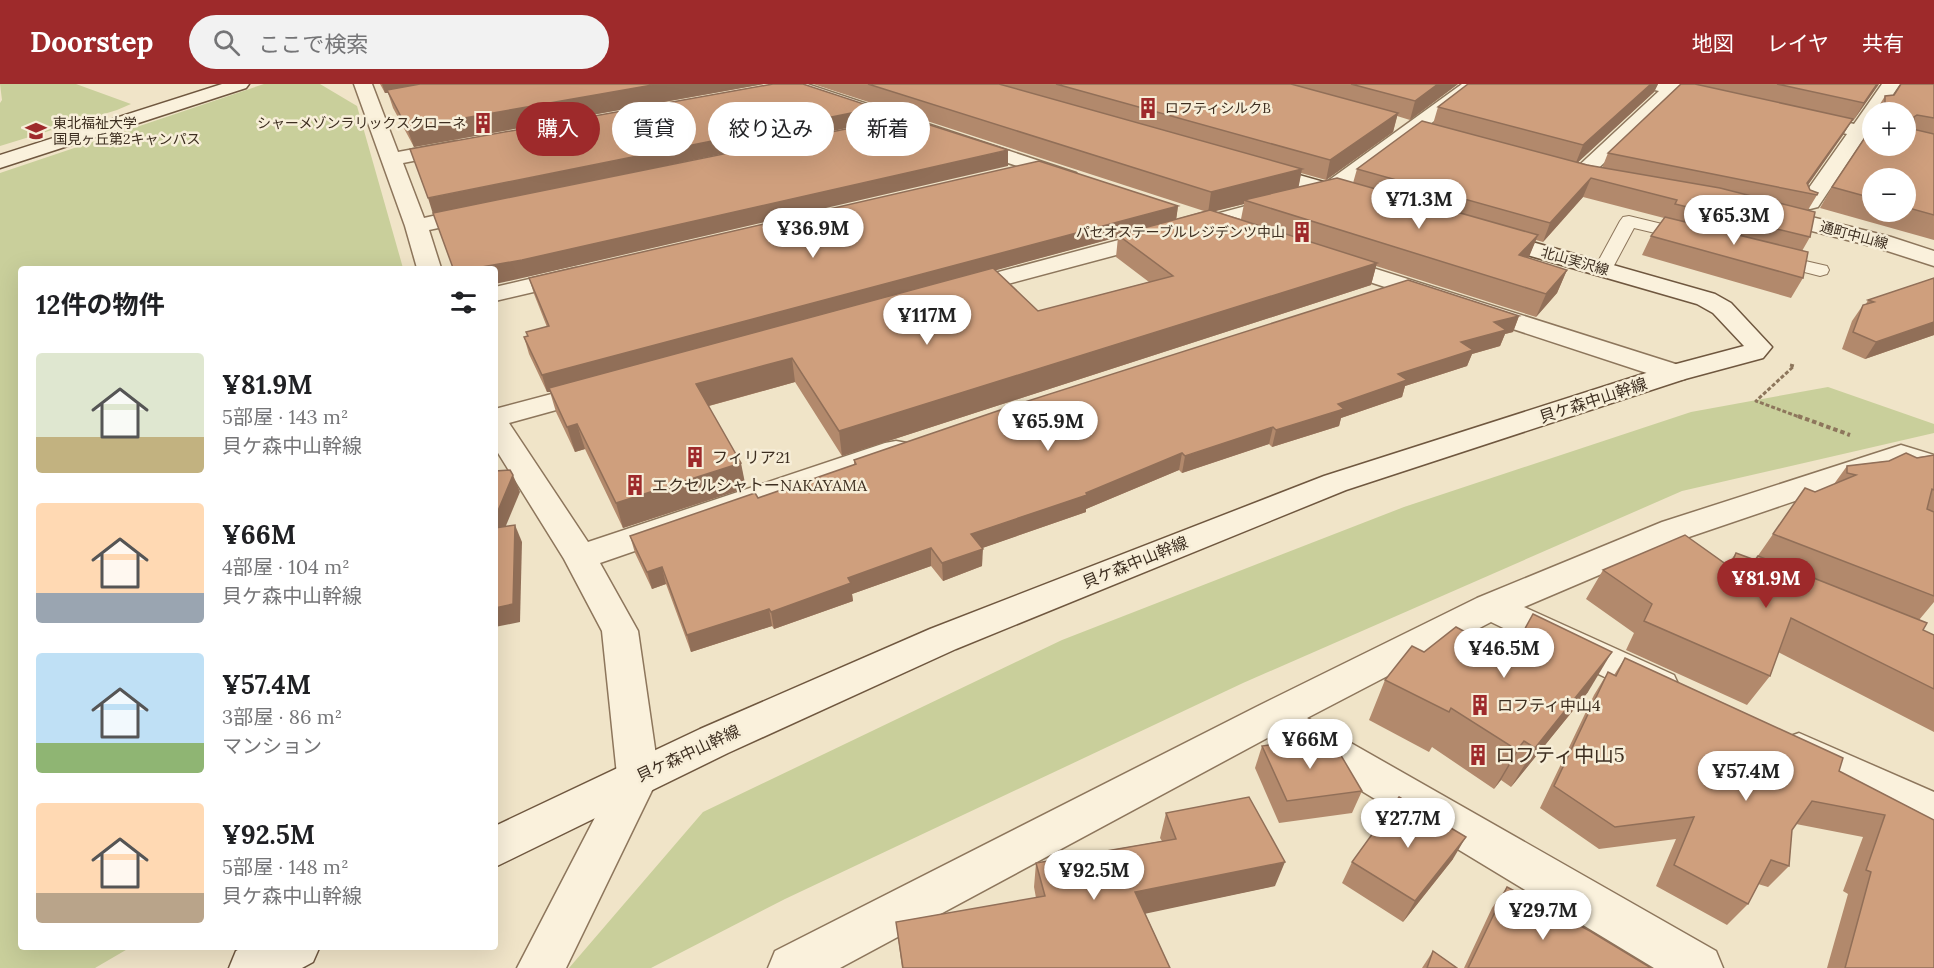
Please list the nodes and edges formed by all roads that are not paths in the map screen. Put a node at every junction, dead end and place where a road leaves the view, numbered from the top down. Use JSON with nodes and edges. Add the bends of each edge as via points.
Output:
{"nodes":[{"id":1,"x":240,"y":84,"type":"edge"},
{"id":2,"x":1473,"y":84,"type":"edge"},
{"id":3,"x":1652,"y":84,"type":"edge"},
{"id":4,"x":1891,"y":84,"type":"edge"},
{"id":5,"x":1674,"y":86,"type":"edge"},
{"id":6,"x":786,"y":87,"type":"edge"},
{"id":7,"x":366,"y":94,"type":"edge"},
{"id":8,"x":391,"y":100,"type":"edge"},
{"id":9,"x":1881,"y":102,"type":"edge"},
{"id":10,"x":1742,"y":104,"type":"edge"},
{"id":11,"x":846,"y":106,"type":"edge"},
{"id":12,"x":1788,"y":115,"type":"edge"},
{"id":13,"x":1862,"y":131,"type":"edge"},
{"id":14,"x":930,"y":132,"type":"edge"},
{"id":15,"x":1862,"y":136,"type":"edge"},
{"id":16,"x":473,"y":145,"type":"edge"},
{"id":17,"x":392,"y":159,"type":"junction"},
{"id":18,"x":0,"y":162,"type":"edge"},
{"id":19,"x":1233,"y":163,"type":"edge"},
{"id":20,"x":1040,"y":168,"type":"junction"},
{"id":21,"x":1558,"y":168,"type":"edge"},
{"id":22,"x":1580,"y":175,"type":"junction"},
{"id":23,"x":1005,"y":176,"type":"edge"},
{"id":24,"x":1602,"y":179,"type":"edge"},
{"id":25,"x":1084,"y":182,"type":"edge"},
{"id":26,"x":1329,"y":190,"type":"junction"},
{"id":27,"x":1371,"y":202,"type":"edge"},
{"id":28,"x":1810,"y":202,"type":"edge"},
{"id":29,"x":1746,"y":207,"type":"edge"},
{"id":30,"x":498,"y":209,"type":"edge"},
{"id":31,"x":1173,"y":211,"type":"edge"},
{"id":32,"x":1206,"y":222,"type":"junction"},
{"id":33,"x":416,"y":226,"type":"junction"},
{"id":34,"x":1470,"y":231,"type":"edge"},
{"id":35,"x":1250,"y":236,"type":"edge"},
{"id":36,"x":1708,"y":241,"type":"edge"},
{"id":37,"x":1753,"y":253,"type":"edge"},
{"id":38,"x":1315,"y":257,"type":"edge"},
{"id":39,"x":1934,"y":259,"type":"edge"},
{"id":40,"x":428,"y":266,"type":"edge"},
{"id":41,"x":599,"y":269,"type":"edge"},
{"id":42,"x":1603,"y":269,"type":"junction"},
{"id":43,"x":1820,"y":270,"type":"dead end"},
{"id":44,"x":1402,"y":285,"type":"junction"},
{"id":45,"x":498,"y":293,"type":"edge"},
{"id":46,"x":943,"y":295,"type":"edge"},
{"id":47,"x":1358,"y":300,"type":"edge"},
{"id":48,"x":1732,"y":318,"type":"joint"},
{"id":49,"x":1675,"y":373,"type":"junction"},
{"id":50,"x":621,"y":383,"type":"edge"},
{"id":51,"x":498,"y":417,"type":"edge"},
{"id":52,"x":498,"y":429,"type":"edge"},
{"id":53,"x":923,"y":441,"type":"edge"},
{"id":54,"x":1918,"y":460,"type":"edge"},
{"id":55,"x":1657,"y":537,"type":"junction"},
{"id":56,"x":1701,"y":555,"type":"edge"},
{"id":57,"x":580,"y":558,"type":"junction"},
{"id":58,"x":1490,"y":607,"type":"junction"},
{"id":59,"x":1696,"y":702,"type":"edge"},
{"id":60,"x":1272,"y":717,"type":"junction"},
{"id":61,"x":1772,"y":737,"type":"edge"},
{"id":62,"x":638,"y":776,"type":"junction"},
{"id":63,"x":1934,"y":812,"type":"edge"},
{"id":64,"x":498,"y":846,"type":"edge"},
{"id":65,"x":288,"y":950,"type":"edge"},
{"id":66,"x":253,"y":968,"type":"edge"},
{"id":67,"x":541,"y":968,"type":"edge"},
{"id":68,"x":792,"y":968,"type":"edge"},
{"id":69,"x":1699,"y":968,"type":"edge"}],
"edges":[{"from":1,"to":18,"type":"street"},
{"from":2,"to":26,"type":"street"},
{"from":3,"to":5,"type":"street"},
{"from":4,"to":9,"type":"street"},
{"from":5,"to":10,"type":"street"},
{"from":5,"to":22,"type":"street"},
{"from":6,"to":11,"type":"street"},
{"from":7,"to":8,"type":"street"},
{"from":7,"to":17,"type":"street"},
{"from":12,"to":13,"type":"street"},
{"from":14,"to":20,"type":"street"},
{"from":15,"to":28,"type":"street"},
{"from":16,"to":17,"type":"street"},
{"from":17,"to":33,"type":"street"},
{"from":19,"to":26,"type":"street"},
{"from":20,"to":23,"type":"street"},
{"from":20,"to":25,"type":"street"},
{"from":21,"to":22,"type":"street"},
{"from":22,"to":24,"type":"street"},
{"from":26,"to":27,"type":"street"},
{"from":26,"to":32,"type":"street"},
{"from":29,"to":39,"type":"street","name":"通町中山線","via":[[1884,242]]},
{"from":30,"to":33,"type":"street"},
{"from":31,"to":32,"type":"street"},
{"from":32,"to":35,"type":"street"},
{"from":32,"to":46,"type":"street"},
{"from":33,"to":40,"type":"street"},
{"from":34,"to":42,"type":"street","name":"北山実沢線"},
{"from":36,"to":42,"type":"lane","via":[[1629,220]]},
{"from":37,"to":43,"type":"lane"},
{"from":38,"to":44,"type":"street"},
{"from":41,"to":45,"type":"street"},
{"from":42,"to":48,"type":"street","name":"北山実沢線","via":[[1706,299]]},
{"from":44,"to":47,"type":"street"},
{"from":44,"to":49,"type":"street"},
{"from":48,"to":49,"type":"street","name":"貝ケ森中山幹線","via":[[1759,347],[1753,352]]},
{"from":49,"to":62,"type":"street","name":"貝ケ森中山幹線","via":[[1335,483],[943,639]]},
{"from":50,"to":51,"type":"street"},
{"from":52,"to":57,"type":"street"},
{"from":53,"to":57,"type":"street"},
{"from":54,"to":55,"type":"street"},
{"from":55,"to":56,"type":"street"},
{"from":55,"to":58,"type":"street"},
{"from":57,"to":62,"type":"street","via":[[620,631]]},
{"from":58,"to":59,"type":"street"},
{"from":58,"to":60,"type":"street"},
{"from":60,"to":68,"type":"street"},
{"from":60,"to":69,"type":"street"},
{"from":61,"to":63,"type":"street"},
{"from":62,"to":64,"type":"street","name":"貝ケ森中山幹線"},
{"from":62,"to":67,"type":"street"},
{"from":65,"to":66,"type":"street"}]}
